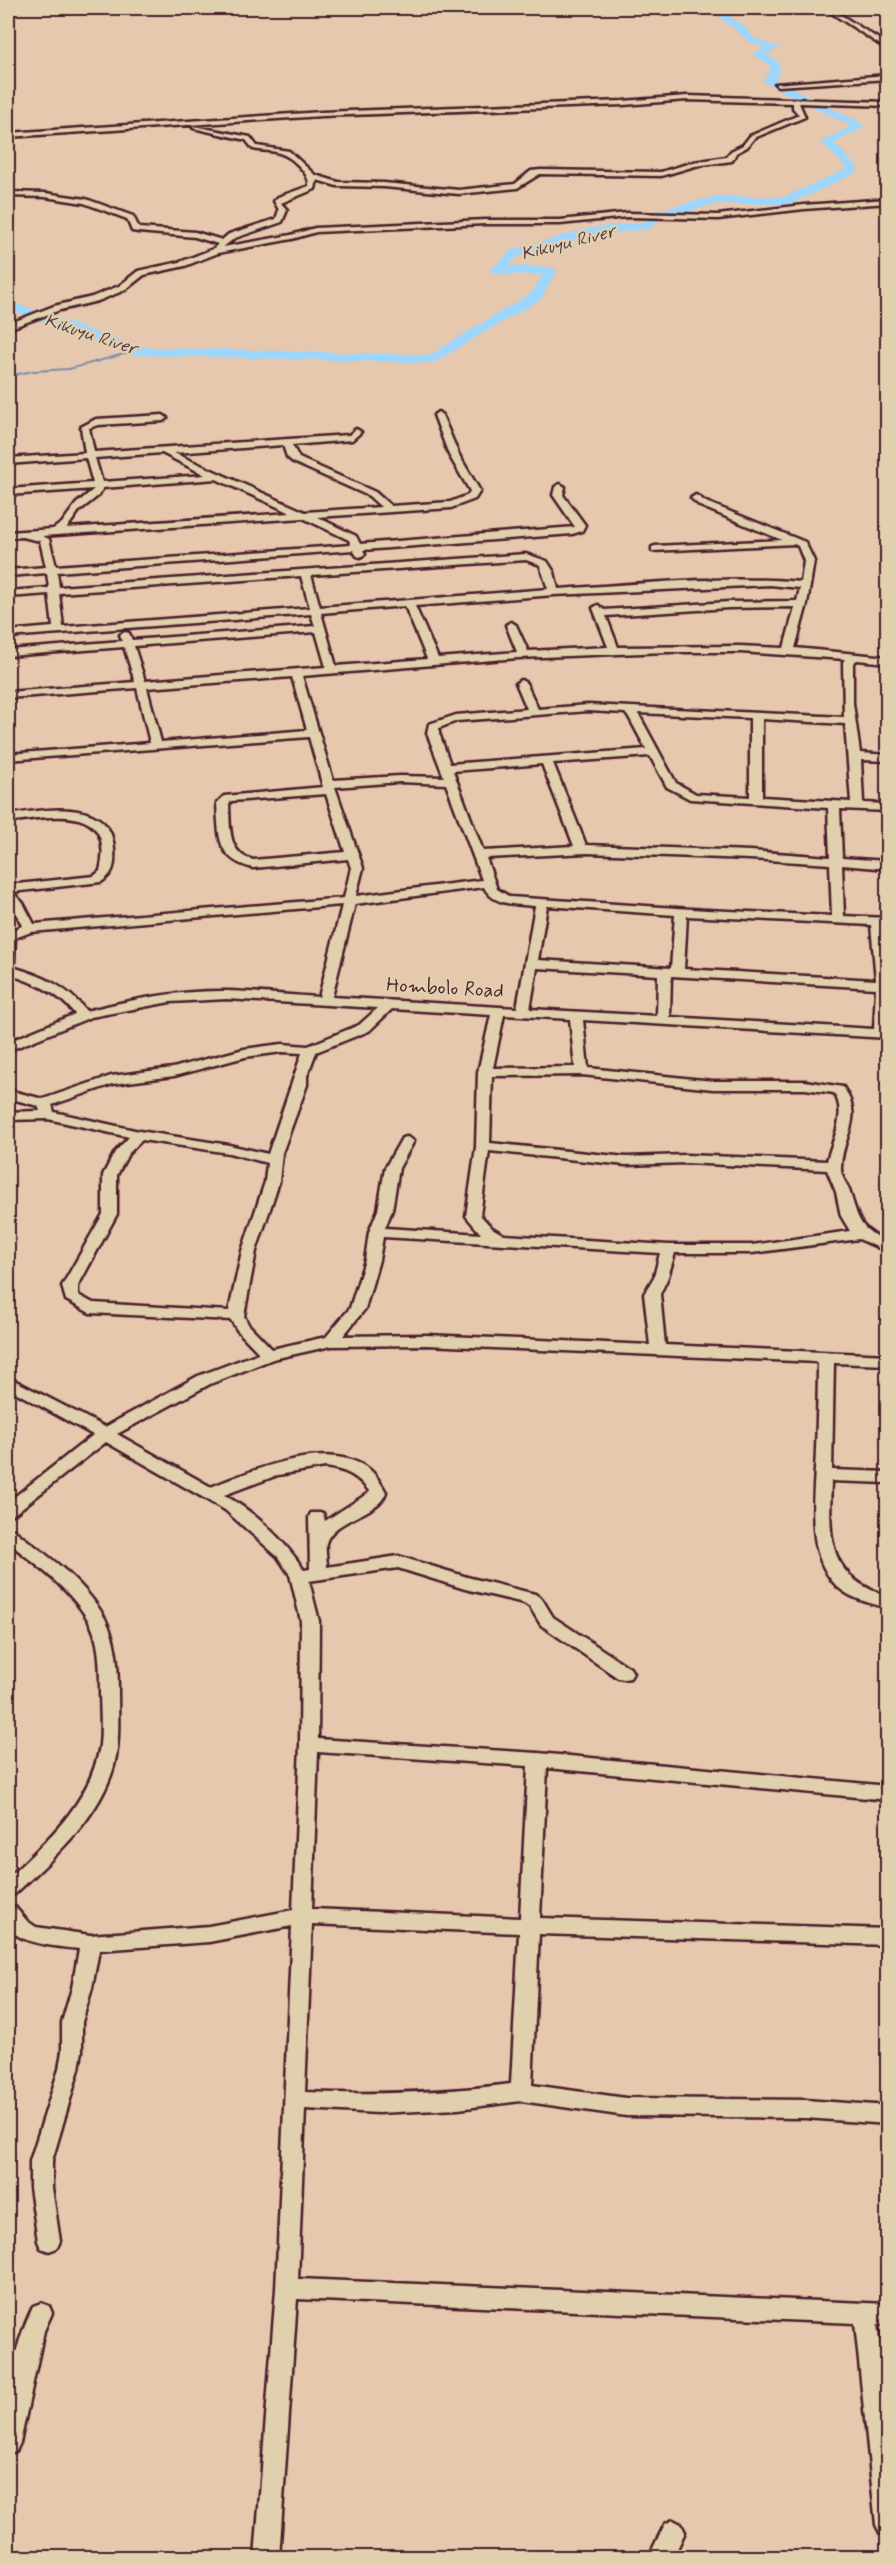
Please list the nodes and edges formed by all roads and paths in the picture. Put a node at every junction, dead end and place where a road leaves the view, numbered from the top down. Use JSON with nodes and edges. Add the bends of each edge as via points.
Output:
{"nodes":[{"id":1,"x":827,"y":8,"type":"edge"},
{"id":2,"x":876,"y":40,"type":"junction"},
{"id":3,"x":888,"y":40,"type":"edge"},
{"id":4,"x":888,"y":48,"type":"edge"},
{"id":5,"x":888,"y":77,"type":"edge"},
{"id":6,"x":778,"y":84,"type":"dead end"},
{"id":7,"x":796,"y":103,"type":"junction"},
{"id":8,"x":886,"y":105,"type":"edge"},
{"id":9,"x":175,"y":123,"type":"junction"},
{"id":10,"x":8,"y":135,"type":"edge"},
{"id":11,"x":314,"y":177,"type":"junction"},
{"id":12,"x":8,"y":194,"type":"edge"},
{"id":13,"x":888,"y":201,"type":"edge"},
{"id":14,"x":222,"y":243,"type":"junction"},
{"id":15,"x":216,"y":251,"type":"junction"},
{"id":16,"x":8,"y":327,"type":"edge"},
{"id":17,"x":438,"y":415,"type":"dead end"},
{"id":18,"x":163,"y":417,"type":"dead end"},
{"id":19,"x":356,"y":432,"type":"dead end"},
{"id":20,"x":286,"y":442,"type":"junction"},
{"id":21,"x":162,"y":450,"type":"junction"},
{"id":22,"x":91,"y":454,"type":"junction"},
{"id":23,"x":8,"y":461,"type":"edge"},
{"id":24,"x":216,"y":476,"type":"junction"},
{"id":25,"x":98,"y":486,"type":"junction"},
{"id":26,"x":560,"y":487,"type":"dead end"},
{"id":27,"x":8,"y":492,"type":"edge"},
{"id":28,"x":696,"y":498,"type":"dead end"},
{"id":29,"x":389,"y":509,"type":"junction"},
{"id":30,"x":308,"y":515,"type":"junction"},
{"id":31,"x":56,"y":531,"type":"junction"},
{"id":32,"x":22,"y":534,"type":"junction"},
{"id":33,"x":8,"y":535,"type":"edge"},
{"id":34,"x":798,"y":541,"type":"junction"},
{"id":35,"x":359,"y":548,"type":"junction"},
{"id":36,"x":655,"y":549,"type":"dead end"},
{"id":37,"x":357,"y":569,"type":"junction"},
{"id":38,"x":52,"y":570,"type":"junction"},
{"id":39,"x":8,"y":573,"type":"edge"},
{"id":40,"x":305,"y":573,"type":"junction"},
{"id":41,"x":806,"y":585,"type":"junction"},
{"id":42,"x":53,"y":591,"type":"junction"},
{"id":43,"x":554,"y":592,"type":"junction"},
{"id":44,"x":8,"y":594,"type":"edge"},
{"id":45,"x":409,"y":603,"type":"junction"},
{"id":46,"x":802,"y":604,"type":"junction"},
{"id":47,"x":316,"y":609,"type":"junction"},
{"id":48,"x":122,"y":625,"type":"junction"},
{"id":49,"x":511,"y":625,"type":"dead end"},
{"id":50,"x":321,"y":629,"type":"junction"},
{"id":51,"x":58,"y":630,"type":"junction"},
{"id":52,"x":8,"y":634,"type":"edge"},
{"id":53,"x":128,"y":644,"type":"junction"},
{"id":54,"x":614,"y":649,"type":"junction"},
{"id":55,"x":789,"y":650,"type":"junction"},
{"id":56,"x":888,"y":650,"type":"edge"},
{"id":57,"x":8,"y":653,"type":"edge"},
{"id":58,"x":524,"y":655,"type":"junction"},
{"id":59,"x":863,"y":656,"type":"junction"},
{"id":60,"x":888,"y":660,"type":"edge"},
{"id":61,"x":434,"y":662,"type":"junction"},
{"id":62,"x":332,"y":670,"type":"junction"},
{"id":63,"x":296,"y":673,"type":"junction"},
{"id":64,"x":521,"y":683,"type":"dead end"},
{"id":65,"x":141,"y":684,"type":"junction"},
{"id":66,"x":8,"y":695,"type":"edge"},
{"id":67,"x":629,"y":711,"type":"junction"},
{"id":68,"x":534,"y":712,"type":"junction"},
{"id":69,"x":756,"y":715,"type":"junction"},
{"id":70,"x":850,"y":721,"type":"junction"},
{"id":71,"x":315,"y":733,"type":"junction"},
{"id":72,"x":156,"y":744,"type":"junction"},
{"id":73,"x":654,"y":753,"type":"junction"},
{"id":74,"x":855,"y":756,"type":"junction"},
{"id":75,"x":8,"y":757,"type":"edge"},
{"id":76,"x":888,"y":758,"type":"edge"},
{"id":77,"x":546,"y":760,"type":"junction"},
{"id":78,"x":448,"y":774,"type":"junction"},
{"id":79,"x":329,"y":787,"type":"junction"},
{"id":80,"x":756,"y":801,"type":"junction"},
{"id":81,"x":834,"y":805,"type":"junction"},
{"id":82,"x":856,"y":807,"type":"junction"},
{"id":83,"x":888,"y":808,"type":"edge"},
{"id":84,"x":8,"y":818,"type":"edge"},
{"id":85,"x":582,"y":850,"type":"junction"},
{"id":86,"x":351,"y":855,"type":"junction"},
{"id":87,"x":479,"y":855,"type":"junction"},
{"id":88,"x":837,"y":862,"type":"junction"},
{"id":89,"x":888,"y":865,"type":"edge"},
{"id":90,"x":489,"y":883,"type":"junction"},
{"id":91,"x":8,"y":889,"type":"edge"},
{"id":92,"x":8,"y":896,"type":"edge"},
{"id":93,"x":347,"y":901,"type":"junction"},
{"id":94,"x":541,"y":904,"type":"junction"},
{"id":95,"x":681,"y":913,"type":"junction"},
{"id":96,"x":838,"y":919,"type":"junction"},
{"id":97,"x":882,"y":922,"type":"edge"},
{"id":98,"x":29,"y":928,"type":"junction"},
{"id":99,"x":8,"y":963,"type":"edge"},
{"id":100,"x":533,"y":964,"type":"junction"},
{"id":101,"x":8,"y":970,"type":"edge"},
{"id":102,"x":671,"y":972,"type":"junction"},
{"id":103,"x":885,"y":985,"type":"edge"},
{"id":104,"x":325,"y":1000,"type":"junction"},
{"id":105,"x":389,"y":1004,"type":"junction"},
{"id":106,"x":499,"y":1010,"type":"junction"},
{"id":107,"x":524,"y":1011,"type":"junction"},
{"id":108,"x":82,"y":1015,"type":"junction"},
{"id":109,"x":576,"y":1015,"type":"junction"},
{"id":110,"x":663,"y":1019,"type":"junction"},
{"id":111,"x":884,"y":1033,"type":"edge"},
{"id":112,"x":8,"y":1047,"type":"edge"},
{"id":113,"x":310,"y":1050,"type":"junction"},
{"id":114,"x":582,"y":1071,"type":"junction"},
{"id":115,"x":485,"y":1072,"type":"junction"},
{"id":116,"x":8,"y":1094,"type":"edge"},
{"id":117,"x":46,"y":1109,"type":"junction"},
{"id":118,"x":8,"y":1116,"type":"edge"},
{"id":119,"x":139,"y":1135,"type":"junction"},
{"id":120,"x":407,"y":1141,"type":"dead end"},
{"id":121,"x":483,"y":1147,"type":"junction"},
{"id":122,"x":273,"y":1160,"type":"junction"},
{"id":123,"x":834,"y":1166,"type":"junction"},
{"id":124,"x":376,"y":1232,"type":"junction"},
{"id":125,"x":860,"y":1234,"type":"junction"},
{"id":126,"x":499,"y":1238,"type":"junction"},
{"id":127,"x":888,"y":1248,"type":"edge"},
{"id":128,"x":669,"y":1249,"type":"junction"},
{"id":129,"x":236,"y":1316,"type":"junction"},
{"id":130,"x":331,"y":1341,"type":"junction"},
{"id":131,"x":658,"y":1348,"type":"junction"},
{"id":132,"x":269,"y":1355,"type":"junction"},
{"id":133,"x":826,"y":1357,"type":"junction"},
{"id":134,"x":888,"y":1360,"type":"edge"},
{"id":135,"x":8,"y":1382,"type":"edge"},
{"id":136,"x":105,"y":1434,"type":"junction"},
{"id":137,"x":824,"y":1475,"type":"junction"},
{"id":138,"x":888,"y":1478,"type":"edge"},
{"id":139,"x":210,"y":1494,"type":"junction"},
{"id":140,"x":8,"y":1510,"type":"edge"},
{"id":141,"x":317,"y":1517,"type":"dead end"},
{"id":142,"x":8,"y":1534,"type":"edge"},
{"id":143,"x":318,"y":1542,"type":"junction"},
{"id":144,"x":319,"y":1575,"type":"junction"},
{"id":145,"x":299,"y":1577,"type":"junction"},
{"id":146,"x":888,"y":1602,"type":"edge"},
{"id":147,"x":624,"y":1673,"type":"dead end"},
{"id":148,"x":309,"y":1745,"type":"junction"},
{"id":149,"x":538,"y":1760,"type":"junction"},
{"id":150,"x":888,"y":1793,"type":"edge"},
{"id":151,"x":8,"y":1889,"type":"edge"},
{"id":152,"x":8,"y":1912,"type":"edge"},
{"id":153,"x":302,"y":1916,"type":"junction"},
{"id":154,"x":530,"y":1926,"type":"junction"},
{"id":155,"x":888,"y":1936,"type":"edge"},
{"id":156,"x":90,"y":1943,"type":"junction"},
{"id":157,"x":521,"y":2092,"type":"junction"},
{"id":158,"x":295,"y":2100,"type":"junction"},
{"id":159,"x":888,"y":2115,"type":"edge"},
{"id":160,"x":49,"y":2241,"type":"dead end"},
{"id":161,"x":287,"y":2289,"type":"junction"},
{"id":162,"x":41,"y":2313,"type":"dead end"},
{"id":163,"x":876,"y":2314,"type":"edge"},
{"id":164,"x":8,"y":2443,"type":"edge"},
{"id":165,"x":888,"y":2525,"type":"edge"},
{"id":166,"x":673,"y":2532,"type":"dead end"},
{"id":167,"x":267,"y":2558,"type":"edge"},
{"id":168,"x":660,"y":2558,"type":"edge"}],
"edges":[{"from":1,"to":2,"type":"street"},
{"from":2,"to":3,"type":"street"},
{"from":2,"to":4,"type":"street"},
{"from":5,"to":6,"type":"street"},
{"from":7,"to":8,"type":"street"},
{"from":7,"to":9,"type":"street","via":[[687,98]]},
{"from":7,"to":11,"type":"street","via":[[803,116],[752,137],[729,159],[664,173],[540,172],[517,186],[459,192],[339,184]]},
{"from":9,"to":10,"type":"street"},
{"from":9,"to":11,"type":"street","via":[[248,138],[255,148],[287,152]]},
{"from":11,"to":14,"type":"street","via":[[312,187],[277,203],[283,210],[279,220]]},
{"from":12,"to":14,"type":"street","via":[[86,201],[130,218],[138,230],[216,239]]},
{"from":13,"to":15,"type":"street","via":[[717,217],[627,215],[552,222],[315,230]]},
{"from":14,"to":15,"type":"street"},
{"from":15,"to":16,"type":"street","via":[[141,273],[104,296],[57,308]]},
{"from":17,"to":29,"type":"street","via":[[454,455],[475,491],[472,497],[452,504]]},
{"from":18,"to":22,"type":"street","via":[[96,422],[85,427],[83,433]]},
{"from":19,"to":20,"type":"street","via":[[352,437]]},
{"from":20,"to":21,"type":"street"},
{"from":20,"to":29,"type":"street","via":[[296,460],[372,494]]},
{"from":21,"to":22,"type":"street"},
{"from":21,"to":24,"type":"street"},
{"from":22,"to":23,"type":"street"},
{"from":22,"to":25,"type":"street"},
{"from":24,"to":25,"type":"street"},
{"from":24,"to":30,"type":"street"},
{"from":25,"to":27,"type":"street"},
{"from":25,"to":31,"type":"street","via":[[95,495],[74,512],[71,521]]},
{"from":26,"to":35,"type":"street","via":[[558,495],[579,529]]},
{"from":28,"to":34,"type":"street"},
{"from":29,"to":30,"type":"street"},
{"from":30,"to":31,"type":"street"},
{"from":30,"to":35,"type":"street","via":[[353,538]]},
{"from":31,"to":32,"type":"street"},
{"from":32,"to":33,"type":"street"},
{"from":32,"to":38,"type":"street","via":[[44,539]]},
{"from":34,"to":36,"type":"street"},
{"from":34,"to":41,"type":"street","via":[[809,561]]},
{"from":35,"to":37,"type":"street"},
{"from":35,"to":38,"type":"street"},
{"from":37,"to":40,"type":"street"},
{"from":37,"to":43,"type":"street","via":[[539,558]]},
{"from":38,"to":39,"type":"street"},
{"from":38,"to":42,"type":"street"},
{"from":40,"to":42,"type":"street"},
{"from":40,"to":47,"type":"street"},
{"from":41,"to":43,"type":"street","via":[[711,583]]},
{"from":41,"to":46,"type":"street"},
{"from":42,"to":44,"type":"street"},
{"from":42,"to":51,"type":"street"},
{"from":43,"to":45,"type":"street"},
{"from":45,"to":47,"type":"street"},
{"from":45,"to":61,"type":"street"},
{"from":46,"to":54,"type":"street","via":[[599,610]]},
{"from":46,"to":55,"type":"street"},
{"from":47,"to":48,"type":"street"},
{"from":47,"to":50,"type":"street"},
{"from":48,"to":51,"type":"street"},
{"from":48,"to":53,"type":"street"},
{"from":49,"to":58,"type":"street"},
{"from":50,"to":53,"type":"street"},
{"from":50,"to":62,"type":"street"},
{"from":51,"to":52,"type":"street"},
{"from":53,"to":57,"type":"street"},
{"from":53,"to":65,"type":"street"},
{"from":54,"to":55,"type":"street"},
{"from":54,"to":58,"type":"street"},
{"from":55,"to":59,"type":"street"},
{"from":56,"to":59,"type":"street"},
{"from":58,"to":61,"type":"street"},
{"from":59,"to":60,"type":"street"},
{"from":59,"to":70,"type":"street","via":[[848,662]]},
{"from":61,"to":62,"type":"street"},
{"from":62,"to":63,"type":"street"},
{"from":63,"to":65,"type":"street"},
{"from":63,"to":71,"type":"street"},
{"from":64,"to":68,"type":"street"},
{"from":65,"to":66,"type":"street"},
{"from":65,"to":72,"type":"street"},
{"from":67,"to":68,"type":"street","via":[[588,708]]},
{"from":67,"to":69,"type":"street"},
{"from":67,"to":73,"type":"street"},
{"from":68,"to":78,"type":"street","via":[[456,718],[433,726]]},
{"from":69,"to":70,"type":"street"},
{"from":69,"to":80,"type":"street"},
{"from":70,"to":74,"type":"street"},
{"from":71,"to":72,"type":"street"},
{"from":71,"to":79,"type":"street"},
{"from":72,"to":75,"type":"street"},
{"from":73,"to":77,"type":"street"},
{"from":73,"to":80,"type":"street","via":[[671,785],[678,790],[694,797]]},
{"from":74,"to":76,"type":"street"},
{"from":74,"to":82,"type":"street"},
{"from":77,"to":78,"type":"street"},
{"from":77,"to":85,"type":"street"},
{"from":78,"to":79,"type":"street"},
{"from":78,"to":87,"type":"street"},
{"from":79,"to":86,"type":"street"},
{"from":79,"to":86,"type":"street","via":[[228,798],[223,803],[225,844],[237,860],[253,864]]},
{"from":80,"to":81,"type":"street"},
{"from":81,"to":82,"type":"street"},
{"from":81,"to":88,"type":"street"},
{"from":82,"to":83,"type":"street"},
{"from":84,"to":91,"type":"street","via":[[66,813],[88,816],[105,831],[108,856],[105,874],[97,879]]},
{"from":85,"to":87,"type":"street"},
{"from":85,"to":88,"type":"street"},
{"from":86,"to":93,"type":"street","via":[[357,871]]},
{"from":87,"to":90,"type":"street"},
{"from":88,"to":89,"type":"street"},
{"from":88,"to":96,"type":"street"},
{"from":90,"to":93,"type":"street"},
{"from":90,"to":94,"type":"street","via":[[492,891],[507,900]]},
{"from":92,"to":98,"type":"street","via":[[26,915]]},
{"from":93,"to":98,"type":"street"},
{"from":93,"to":104,"type":"street"},
{"from":94,"to":95,"type":"street"},
{"from":94,"to":100,"type":"street"},
{"from":95,"to":96,"type":"street"},
{"from":95,"to":102,"type":"street"},
{"from":96,"to":97,"type":"street"},
{"from":97,"to":103,"type":"street"},
{"from":98,"to":99,"type":"street","via":[[9,936]]},
{"from":100,"to":102,"type":"street"},
{"from":100,"to":107,"type":"street"},
{"from":101,"to":108,"type":"street","via":[[54,986],[70,997]]},
{"from":102,"to":103,"type":"street"},
{"from":102,"to":110,"type":"street"},
{"from":103,"to":111,"type":"street"},
{"from":104,"to":105,"type":"street","name":"Hombolo Road"},
{"from":104,"to":108,"type":"street","name":"Hombolo Road","via":[[200,995],[133,1003]]},
{"from":105,"to":106,"type":"street","name":"Hombolo Road"},
{"from":105,"to":113,"type":"street","via":[[364,1029]]},
{"from":106,"to":107,"type":"street","name":"Hombolo Road"},
{"from":106,"to":115,"type":"street"},
{"from":107,"to":109,"type":"street","name":"Hombolo Road"},
{"from":108,"to":112,"type":"street","name":"Hombolo Road"},
{"from":109,"to":110,"type":"street","name":"Hombolo Road"},
{"from":109,"to":114,"type":"street"},
{"from":110,"to":111,"type":"street","name":"Hombolo Road"},
{"from":113,"to":117,"type":"street","via":[[282,1048],[244,1053],[174,1072],[111,1080]]},
{"from":113,"to":122,"type":"street"},
{"from":114,"to":115,"type":"street"},
{"from":114,"to":123,"type":"street","via":[[713,1084],[806,1085],[837,1090],[845,1099],[846,1113]]},
{"from":115,"to":121,"type":"street"},
{"from":116,"to":117,"type":"street"},
{"from":117,"to":118,"type":"street"},
{"from":117,"to":119,"type":"street"},
{"from":119,"to":122,"type":"street"},
{"from":119,"to":129,"type":"street","via":[[122,1152],[110,1175],[110,1214],[70,1287],[71,1297],[90,1308]]},
{"from":120,"to":124,"type":"street","via":[[392,1168],[385,1209]]},
{"from":121,"to":123,"type":"street","via":[[626,1161],[686,1159]]},
{"from":121,"to":126,"type":"street","via":[[473,1216]]},
{"from":122,"to":129,"type":"street","via":[[272,1182],[249,1251]]},
{"from":123,"to":125,"type":"street","via":[[846,1209]]},
{"from":124,"to":126,"type":"street"},
{"from":124,"to":130,"type":"street","via":[[357,1309]]},
{"from":125,"to":127,"type":"street"},
{"from":125,"to":128,"type":"street","via":[[752,1250]]},
{"from":126,"to":128,"type":"street"},
{"from":128,"to":131,"type":"street","via":[[652,1294]]},
{"from":129,"to":132,"type":"street"},
{"from":130,"to":131,"type":"street","via":[[426,1340]]},
{"from":130,"to":132,"type":"street"},
{"from":131,"to":133,"type":"street"},
{"from":132,"to":136,"type":"street","via":[[204,1380]]},
{"from":133,"to":134,"type":"street"},
{"from":133,"to":137,"type":"street"},
{"from":135,"to":136,"type":"street"},
{"from":136,"to":139,"type":"street"},
{"from":136,"to":140,"type":"street"},
{"from":137,"to":138,"type":"street"},
{"from":137,"to":146,"type":"street","via":[[821,1509],[829,1557],[837,1574],[860,1593]]},
{"from":139,"to":143,"type":"street","via":[[294,1465],[347,1464],[370,1479],[377,1496],[337,1519]]},
{"from":139,"to":145,"type":"street","via":[[231,1506],[284,1553]]},
{"from":141,"to":143,"type":"street"},
{"from":142,"to":151,"type":"street","via":[[58,1574],[94,1613],[106,1645],[109,1745],[85,1809]]},
{"from":143,"to":144,"type":"street"},
{"from":144,"to":145,"type":"street"},
{"from":144,"to":147,"type":"street","via":[[399,1562],[529,1598],[547,1621]]},
{"from":145,"to":148,"type":"street","via":[[310,1621]]},
{"from":148,"to":149,"type":"street"},
{"from":148,"to":153,"type":"street"},
{"from":149,"to":150,"type":"street"},
{"from":149,"to":154,"type":"street"},
{"from":152,"to":156,"type":"street","via":[[30,1933]]},
{"from":153,"to":154,"type":"street"},
{"from":153,"to":156,"type":"street","via":[[209,1934]]},
{"from":153,"to":158,"type":"street"},
{"from":154,"to":155,"type":"street"},
{"from":154,"to":157,"type":"street"},
{"from":156,"to":160,"type":"street","via":[[72,2022],[69,2069],[41,2161]]},
{"from":157,"to":158,"type":"street","via":[[378,2104]]},
{"from":157,"to":159,"type":"street","via":[[626,2107],[805,2109]]},
{"from":158,"to":161,"type":"street"},
{"from":161,"to":163,"type":"street"},
{"from":161,"to":167,"type":"street"},
{"from":162,"to":164,"type":"street","via":[[33,2331]]},
{"from":163,"to":165,"type":"street"},
{"from":166,"to":168,"type":"street"}]}
